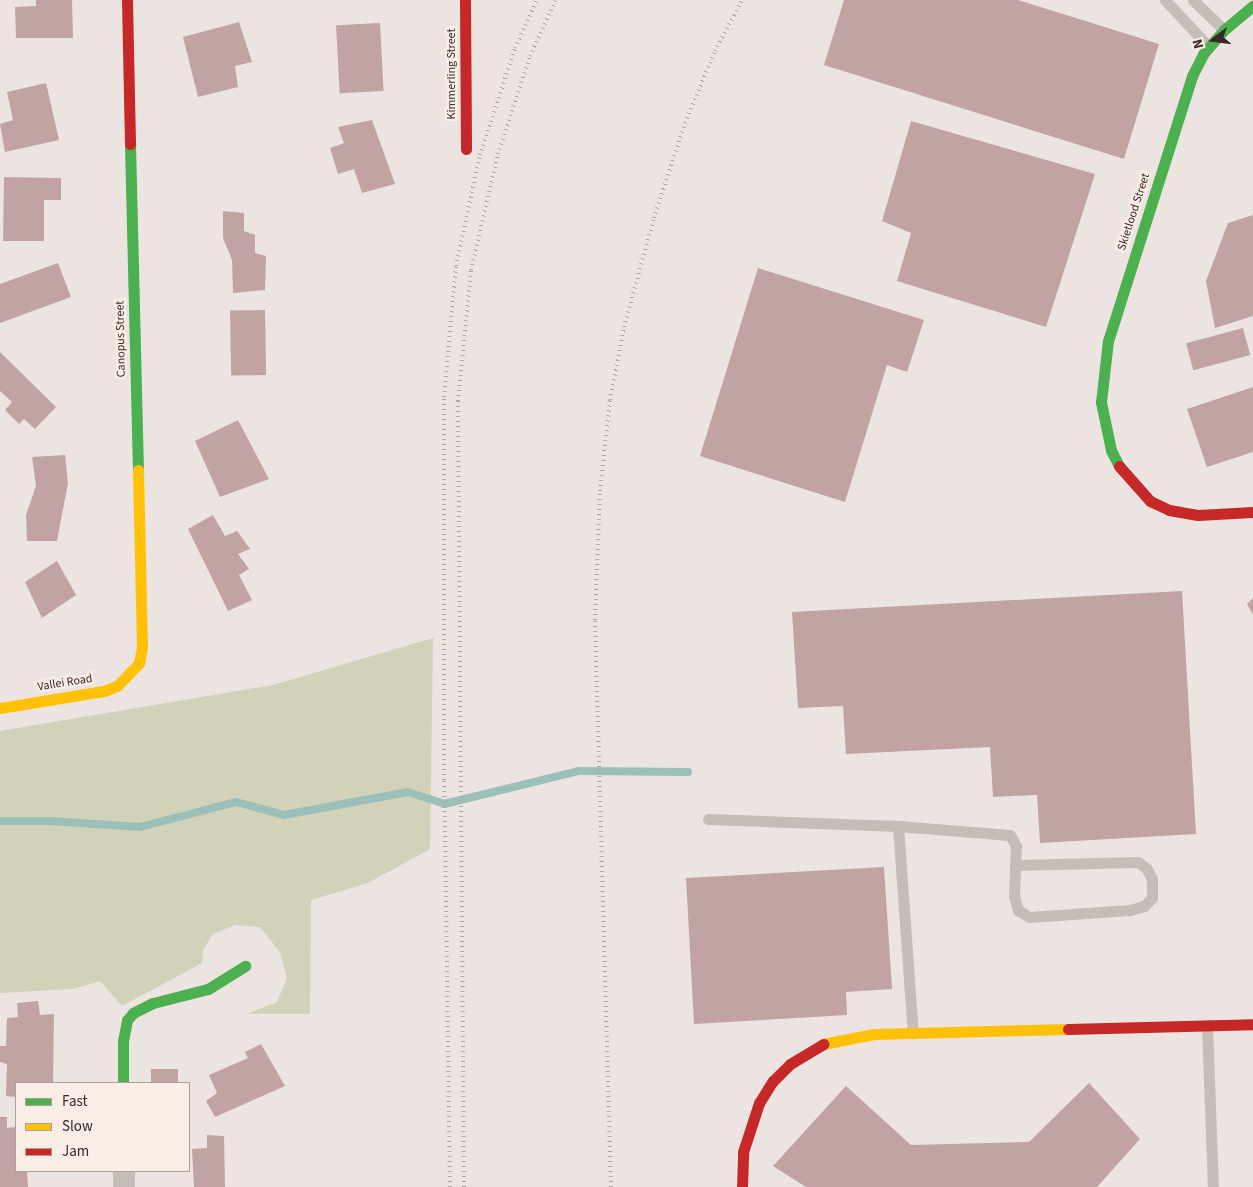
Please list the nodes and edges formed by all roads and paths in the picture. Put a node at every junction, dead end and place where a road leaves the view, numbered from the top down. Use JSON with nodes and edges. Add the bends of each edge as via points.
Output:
{"nodes":[{"id":1,"x":127,"y":0,"type":"edge"},
{"id":2,"x":465,"y":0,"type":"edge"},
{"id":3,"x":1166,"y":0,"type":"edge"},
{"id":4,"x":1192,"y":0,"type":"edge"},
{"id":5,"x":1253,"y":6,"type":"edge"},
{"id":6,"x":1224,"y":30,"type":"junction"},
{"id":7,"x":1209,"y":47,"type":"junction"},
{"id":8,"x":466,"y":149,"type":"dead end"},
{"id":9,"x":1253,"y":512,"type":"edge"},
{"id":10,"x":130,"y":675,"type":"joint"},
{"id":11,"x":0,"y":708,"type":"edge"},
{"id":12,"x":708,"y":819,"type":"dead end"},
{"id":13,"x":898,"y":826,"type":"junction"},
{"id":14,"x":1016,"y":866,"type":"junction"},
{"id":15,"x":245,"y":966,"type":"dead end"},
{"id":16,"x":1253,"y":1024,"type":"edge"},
{"id":17,"x":1207,"y":1026,"type":"junction"},
{"id":18,"x":913,"y":1033,"type":"junction"},
{"id":19,"x":123,"y":1082,"type":"edge"},
{"id":20,"x":124,"y":1172,"type":"edge"},
{"id":21,"x":124,"y":1187,"type":"edge"},
{"id":22,"x":742,"y":1187,"type":"edge"},
{"id":23,"x":1213,"y":1187,"type":"edge"}],
"edges":[{"from":1,"to":10,"type":"street","name":"Canopus Street","via":[[142,632],[138,663]]},
{"from":2,"to":8,"type":"street","name":"Kimmerling Street"},
{"from":3,"to":7,"type":"lane"},
{"from":4,"to":6,"type":"lane"},
{"from":5,"to":6,"type":"street","name":"Skietlood Street"},
{"from":6,"to":7,"type":"street","name":"Skietlood Street"},
{"from":7,"to":9,"type":"street","name":"Skietlood Street","via":[[1192,76],[1108,341],[1101,402],[1111,450],[1135,489],[1169,510],[1198,515]]},
{"from":10,"to":11,"type":"street","name":"Vallei Road","via":[[104,691]]},
{"from":12,"to":13,"type":"lane"},
{"from":13,"to":14,"type":"lane","via":[[1010,834],[1016,846]]},
{"from":13,"to":18,"type":"lane"},
{"from":14,"to":14,"type":"lane","via":[[1014,896],[1018,910],[1029,917],[1130,910],[1144,906],[1152,898],[1152,879],[1148,869],[1138,862]]},
{"from":15,"to":19,"type":"street","via":[[208,989],[153,1003],[133,1013],[127,1020],[123,1041]]},
{"from":16,"to":17,"type":"street"},
{"from":17,"to":18,"type":"street"},
{"from":17,"to":23,"type":"lane"},
{"from":18,"to":22,"type":"street","via":[[831,1040],[790,1064],[773,1082],[749,1128],[743,1152]]},
{"from":20,"to":21,"type":"street"}]}
